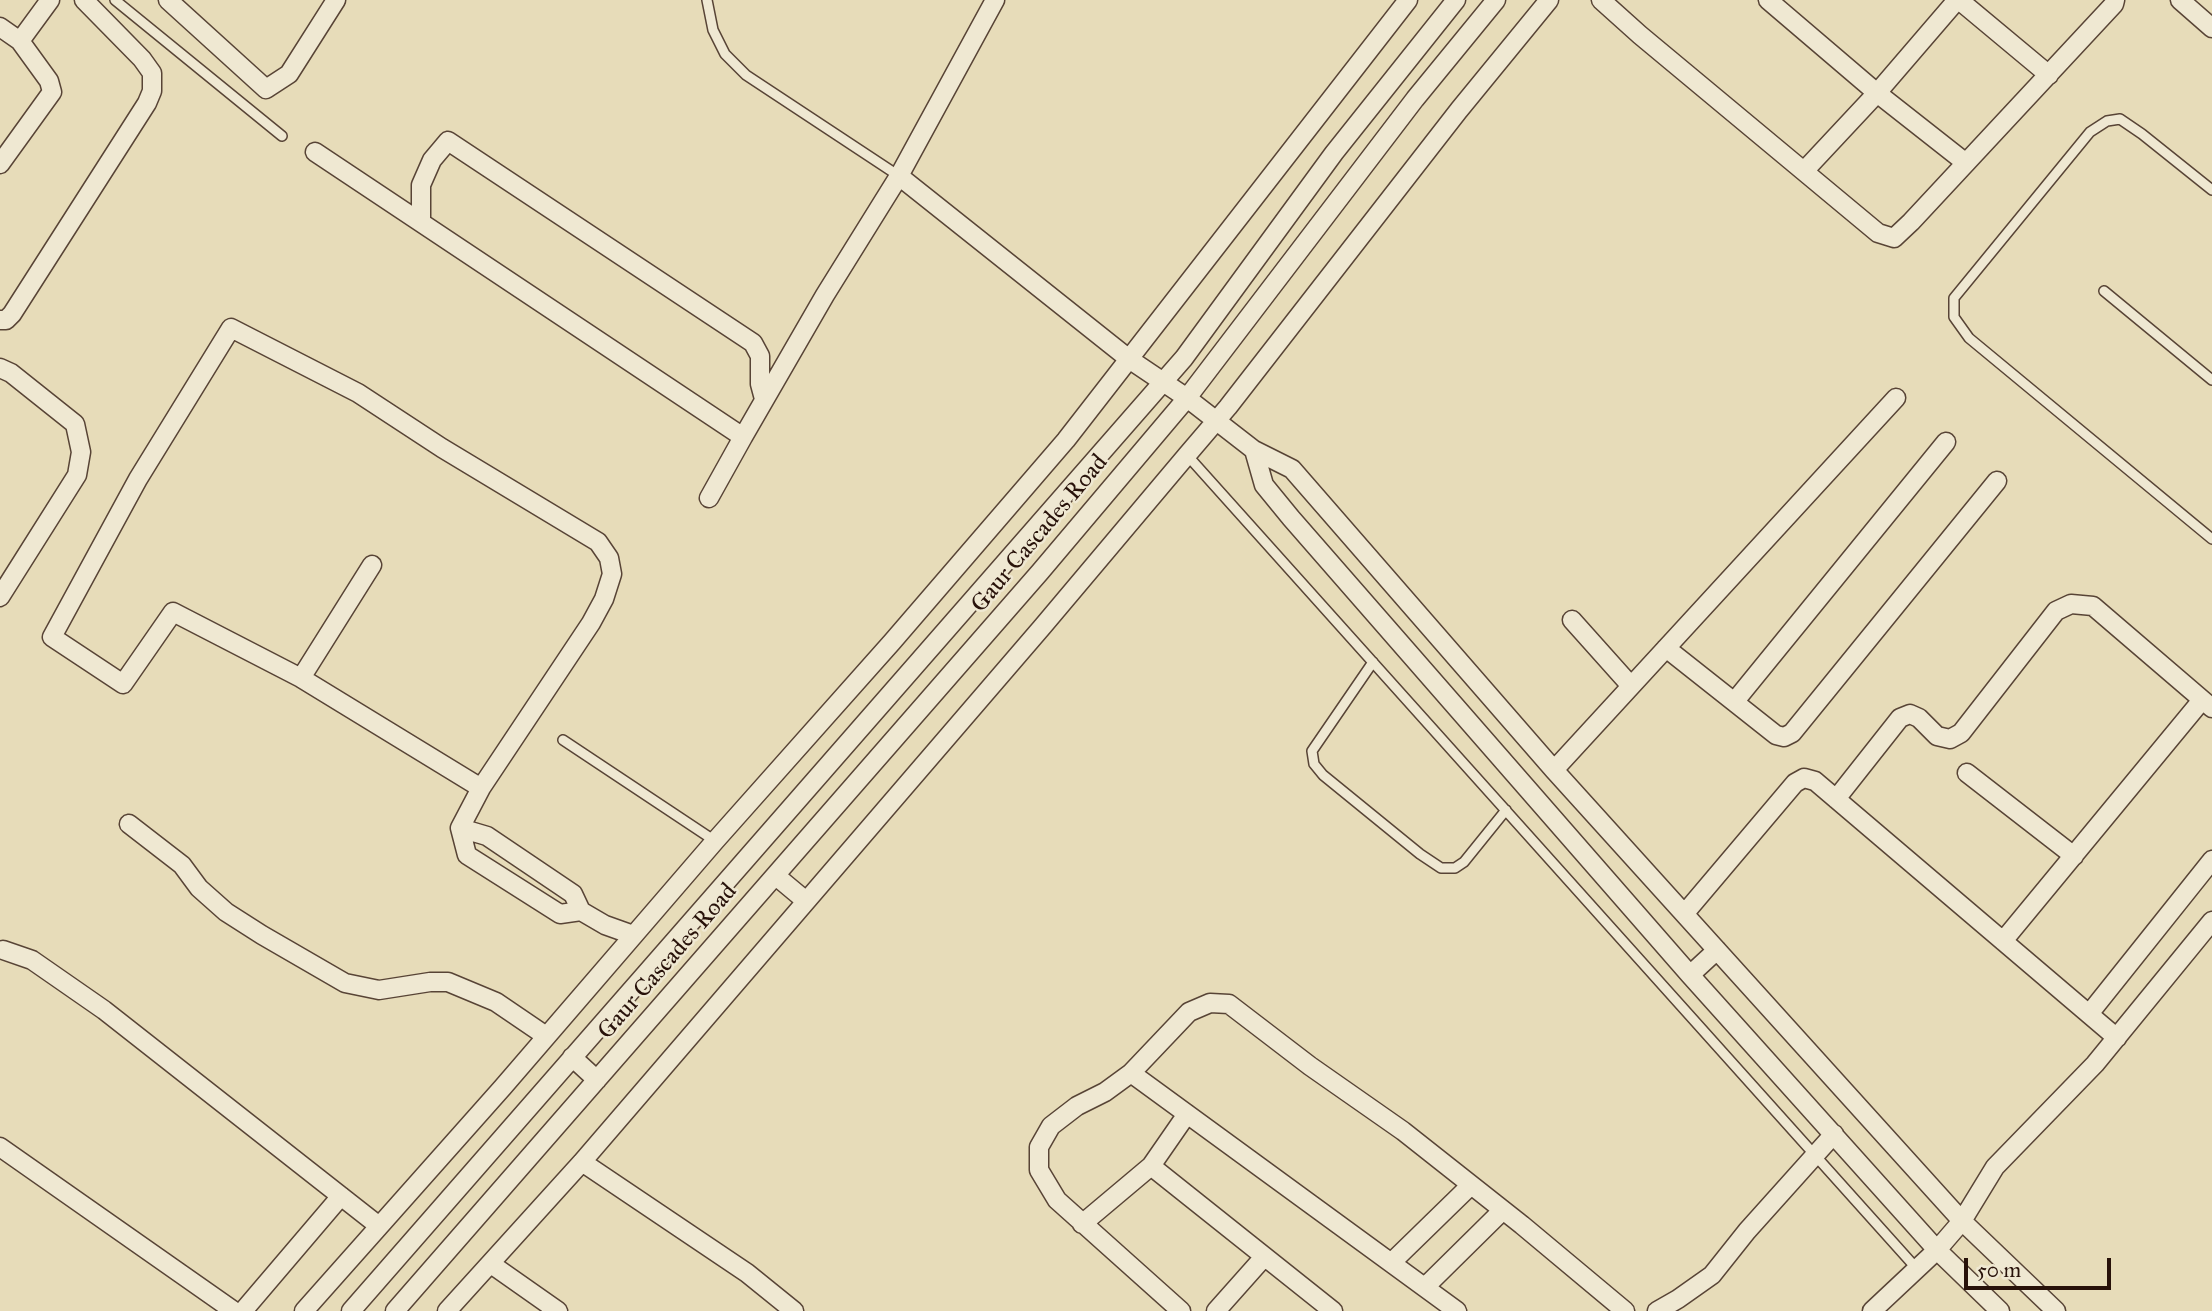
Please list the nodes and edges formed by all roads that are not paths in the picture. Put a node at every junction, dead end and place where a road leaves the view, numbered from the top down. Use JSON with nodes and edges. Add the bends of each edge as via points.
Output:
{"nodes":[{"id":1,"x":50,"y":0,"type":"edge"},
{"id":2,"x":83,"y":0,"type":"edge"},
{"id":3,"x":115,"y":0,"type":"edge"},
{"id":4,"x":168,"y":0,"type":"edge"},
{"id":5,"x":337,"y":0,"type":"edge"},
{"id":6,"x":707,"y":0,"type":"edge"},
{"id":7,"x":996,"y":0,"type":"edge"},
{"id":8,"x":1408,"y":0,"type":"edge"},
{"id":9,"x":1456,"y":0,"type":"edge"},
{"id":10,"x":1496,"y":0,"type":"edge"},
{"id":11,"x":1549,"y":0,"type":"edge"},
{"id":12,"x":1601,"y":0,"type":"edge"},
{"id":13,"x":1768,"y":0,"type":"edge"},
{"id":14,"x":1958,"y":0,"type":"edge"},
{"id":15,"x":2115,"y":0,"type":"edge"},
{"id":16,"x":2180,"y":0,"type":"edge"},
{"id":17,"x":0,"y":27,"type":"edge"},
{"id":18,"x":2212,"y":28,"type":"edge"},
{"id":19,"x":20,"y":41,"type":"junction"},
{"id":20,"x":2049,"y":75,"type":"junction"},
{"id":21,"x":1877,"y":93,"type":"junction"},
{"id":22,"x":282,"y":136,"type":"dead end"},
{"id":23,"x":315,"y":152,"type":"dead end"},
{"id":24,"x":1966,"y":163,"type":"junction"},
{"id":25,"x":0,"y":164,"type":"edge"},
{"id":26,"x":1805,"y":170,"type":"junction"},
{"id":27,"x":899,"y":176,"type":"junction"},
{"id":28,"x":2212,"y":190,"type":"edge"},
{"id":29,"x":421,"y":221,"type":"junction"},
{"id":30,"x":2104,"y":291,"type":"dead end"},
{"id":31,"x":0,"y":320,"type":"edge"},
{"id":32,"x":1129,"y":359,"type":"junction"},
{"id":33,"x":0,"y":368,"type":"edge"},
{"id":34,"x":2212,"y":380,"type":"edge"},
{"id":35,"x":1162,"y":383,"type":"junction"},
{"id":36,"x":1187,"y":398,"type":"junction"},
{"id":37,"x":1896,"y":398,"type":"dead end"},
{"id":38,"x":764,"y":399,"type":"junction"},
{"id":39,"x":1216,"y":420,"type":"junction"},
{"id":40,"x":743,"y":437,"type":"junction"},
{"id":41,"x":1946,"y":442,"type":"dead end"},
{"id":42,"x":1254,"y":450,"type":"junction"},
{"id":43,"x":1187,"y":455,"type":"junction"},
{"id":44,"x":1997,"y":481,"type":"dead end"},
{"id":45,"x":709,"y":498,"type":"dead end"},
{"id":46,"x":2212,"y":539,"type":"edge"},
{"id":47,"x":372,"y":565,"type":"dead end"},
{"id":48,"x":0,"y":597,"type":"edge"},
{"id":49,"x":1572,"y":620,"type":"dead end"},
{"id":50,"x":1666,"y":648,"type":"junction"},
{"id":51,"x":1373,"y":662,"type":"junction"},
{"id":52,"x":301,"y":678,"type":"junction"},
{"id":53,"x":1632,"y":685,"type":"junction"},
{"id":54,"x":1735,"y":701,"type":"junction"},
{"id":55,"x":2207,"y":704,"type":"edge"},
{"id":56,"x":563,"y":740,"type":"dead end"},
{"id":57,"x":1554,"y":770,"type":"junction"},
{"id":58,"x":1967,"y":773,"type":"dead end"},
{"id":59,"x":481,"y":788,"type":"junction"},
{"id":60,"x":1836,"y":799,"type":"junction"},
{"id":61,"x":1506,"y":810,"type":"junction"},
{"id":62,"x":129,"y":824,"type":"dead end"},
{"id":63,"x":460,"y":828,"type":"junction"},
{"id":64,"x":715,"y":841,"type":"junction"},
{"id":65,"x":2074,"y":856,"type":"junction"},
{"id":66,"x":2212,"y":860,"type":"edge"},
{"id":67,"x":776,"y":876,"type":"junction"},
{"id":68,"x":806,"y":901,"type":"junction"},
{"id":69,"x":581,"y":911,"type":"junction"},
{"id":70,"x":1685,"y":913,"type":"junction"},
{"id":71,"x":2212,"y":921,"type":"edge"},
{"id":72,"x":633,"y":935,"type":"junction"},
{"id":73,"x":2004,"y":941,"type":"junction"},
{"id":74,"x":3,"y":950,"type":"dead end"},
{"id":75,"x":1717,"y":950,"type":"junction"},
{"id":76,"x":1690,"y":975,"type":"junction"},
{"id":77,"x":2090,"y":1014,"type":"junction"},
{"id":78,"x":546,"y":1037,"type":"junction"},
{"id":79,"x":2117,"y":1038,"type":"junction"},
{"id":80,"x":572,"y":1057,"type":"junction"},
{"id":81,"x":1131,"y":1073,"type":"junction"},
{"id":82,"x":597,"y":1080,"type":"junction"},
{"id":83,"x":1186,"y":1114,"type":"junction"},
{"id":84,"x":1834,"y":1134,"type":"junction"},
{"id":85,"x":0,"y":1147,"type":"edge"},
{"id":86,"x":1815,"y":1156,"type":"junction"},
{"id":87,"x":582,"y":1162,"type":"junction"},
{"id":88,"x":1151,"y":1166,"type":"junction"},
{"id":89,"x":1471,"y":1185,"type":"junction"},
{"id":90,"x":341,"y":1196,"type":"junction"},
{"id":91,"x":1503,"y":1210,"type":"junction"},
{"id":92,"x":1962,"y":1221,"type":"junction"},
{"id":93,"x":1082,"y":1224,"type":"junction"},
{"id":94,"x":379,"y":1226,"type":"junction"},
{"id":95,"x":1937,"y":1250,"type":"junction"},
{"id":96,"x":1264,"y":1257,"type":"junction"},
{"id":97,"x":1391,"y":1262,"type":"junction"},
{"id":98,"x":491,"y":1264,"type":"junction"},
{"id":99,"x":1917,"y":1269,"type":"junction"},
{"id":100,"x":1425,"y":1287,"type":"junction"},
{"id":101,"x":234,"y":1311,"type":"edge"},
{"id":102,"x":243,"y":1311,"type":"edge"},
{"id":103,"x":304,"y":1311,"type":"edge"},
{"id":104,"x":351,"y":1311,"type":"edge"},
{"id":105,"x":395,"y":1311,"type":"edge"},
{"id":106,"x":447,"y":1311,"type":"edge"},
{"id":107,"x":558,"y":1311,"type":"edge"},
{"id":108,"x":794,"y":1311,"type":"edge"},
{"id":109,"x":1181,"y":1311,"type":"edge"},
{"id":110,"x":1216,"y":1311,"type":"edge"},
{"id":111,"x":1332,"y":1311,"type":"edge"},
{"id":112,"x":1457,"y":1311,"type":"edge"},
{"id":113,"x":1625,"y":1311,"type":"edge"},
{"id":114,"x":1657,"y":1311,"type":"edge"},
{"id":115,"x":1872,"y":1311,"type":"edge"},
{"id":116,"x":2000,"y":1311,"type":"edge"},
{"id":117,"x":2056,"y":1311,"type":"edge"}],
"edges":[{"from":1,"to":19,"type":"street"},
{"from":2,"to":31,"type":"street","via":[[152,73],[152,90],[12,314]]},
{"from":3,"to":22,"type":"lane"},
{"from":4,"to":5,"type":"street","via":[[266,89],[289,74]]},
{"from":6,"to":27,"type":"lane","via":[[713,30],[725,54],[746,75]]},
{"from":7,"to":27,"type":"street"},
{"from":8,"to":32,"type":"street"},
{"from":9,"to":35,"type":"street","name":"Gaur Cascades Road","via":[[1334,153]]},
{"from":10,"to":36,"type":"street","name":"Gaur Cascades Road"},
{"from":11,"to":39,"type":"street"},
{"from":12,"to":26,"type":"street"},
{"from":13,"to":21,"type":"street"},
{"from":14,"to":20,"type":"street"},
{"from":14,"to":21,"type":"street"},
{"from":15,"to":20,"type":"street"},
{"from":16,"to":18,"type":"street"},
{"from":17,"to":19,"type":"street"},
{"from":19,"to":25,"type":"street","via":[[52,92]]},
{"from":20,"to":24,"type":"street"},
{"from":21,"to":24,"type":"street"},
{"from":21,"to":26,"type":"street"},
{"from":23,"to":29,"type":"street"},
{"from":24,"to":26,"type":"street","via":[[1894,238],[1878,233]]},
{"from":27,"to":32,"type":"street"},
{"from":27,"to":38,"type":"street"},
{"from":28,"to":46,"type":"lane","via":[[2120,119],[2107,121],[2090,132],[1954,298],[1954,317],[1969,338]]},
{"from":29,"to":38,"type":"street","via":[[421,185],[432,160],[448,141],[753,343],[760,356]]},
{"from":29,"to":40,"type":"street"},
{"from":30,"to":34,"type":"lane"},
{"from":32,"to":35,"type":"street"},
{"from":32,"to":64,"type":"street","via":[[1057,450]]},
{"from":33,"to":48,"type":"street","via":[[75,424],[81,452],[76,475]]},
{"from":35,"to":36,"type":"street"},
{"from":35,"to":80,"type":"street","name":"Gaur Cascades Road"},
{"from":36,"to":39,"type":"street"},
{"from":36,"to":67,"type":"street","name":"Gaur Cascades Road"},
{"from":37,"to":50,"type":"street"},
{"from":38,"to":40,"type":"street"},
{"from":39,"to":42,"type":"street"},
{"from":39,"to":43,"type":"street"},
{"from":40,"to":45,"type":"street"},
{"from":41,"to":54,"type":"street"},
{"from":42,"to":57,"type":"street","via":[[1292,469]]},
{"from":42,"to":76,"type":"street","via":[[1264,485],[1291,518]]},
{"from":43,"to":51,"type":"lane"},
{"from":43,"to":68,"type":"street"},
{"from":44,"to":54,"type":"street","via":[[1792,733],[1776,735]]},
{"from":47,"to":52,"type":"street"},
{"from":49,"to":53,"type":"street"},
{"from":50,"to":53,"type":"street"},
{"from":50,"to":54,"type":"street"},
{"from":51,"to":61,"type":"lane"},
{"from":51,"to":61,"type":"lane","via":[[1312,751],[1314,764],[1441,868],[1455,868],[1464,862]]},
{"from":52,"to":59,"type":"street"},
{"from":52,"to":59,"type":"street","via":[[173,612],[123,684],[52,637],[138,479],[231,328],[358,393],[598,542],[609,558],[612,574],[591,623]]},
{"from":53,"to":57,"type":"street"},
{"from":55,"to":60,"type":"street","via":[[2094,606],[2071,604],[2056,611],[1961,733],[1950,738],[1937,736],[1919,718],[1910,714],[1900,718]]},
{"from":55,"to":65,"type":"street"},
{"from":56,"to":64,"type":"lane"},
{"from":57,"to":70,"type":"street"},
{"from":58,"to":65,"type":"street"},
{"from":59,"to":63,"type":"street"},
{"from":60,"to":70,"type":"street","via":[[1815,781],[1804,778],[1795,783]]},
{"from":60,"to":73,"type":"street"},
{"from":61,"to":86,"type":"lane"},
{"from":62,"to":78,"type":"street","via":[[182,865],[226,912],[345,983],[379,990],[448,982],[496,1002]]},
{"from":63,"to":69,"type":"street","via":[[488,836],[573,894]]},
{"from":63,"to":69,"type":"street","via":[[467,855],[560,914]]},
{"from":64,"to":72,"type":"street"},
{"from":65,"to":73,"type":"street"},
{"from":66,"to":77,"type":"street"},
{"from":67,"to":68,"type":"street"},
{"from":67,"to":82,"type":"street","name":"Gaur Cascades Road"},
{"from":68,"to":87,"type":"street"},
{"from":69,"to":72,"type":"street"},
{"from":70,"to":75,"type":"street"},
{"from":71,"to":79,"type":"street"},
{"from":72,"to":78,"type":"street"},
{"from":73,"to":77,"type":"street"},
{"from":74,"to":90,"type":"street","via":[[32,960],[104,1010]]},
{"from":75,"to":76,"type":"street"},
{"from":75,"to":92,"type":"street"},
{"from":76,"to":84,"type":"street"},
{"from":77,"to":79,"type":"street"},
{"from":78,"to":94,"type":"street"},
{"from":79,"to":92,"type":"street","via":[[1995,1167]]},
{"from":80,"to":82,"type":"street","name":"Gaur Cascades Road"},
{"from":80,"to":104,"type":"street","name":"Gaur Cascades Road"},
{"from":81,"to":83,"type":"street"},
{"from":81,"to":89,"type":"street","via":[[1189,1012],[1210,1003],[1229,1004]]},
{"from":81,"to":93,"type":"street","via":[[1051,1126],[1039,1147],[1039,1170],[1057,1200]]},
{"from":82,"to":105,"type":"street","name":"Gaur Cascades Road"},
{"from":83,"to":88,"type":"street"},
{"from":83,"to":97,"type":"street"},
{"from":84,"to":86,"type":"street"},
{"from":84,"to":95,"type":"street"},
{"from":85,"to":101,"type":"street"},
{"from":86,"to":99,"type":"lane"},
{"from":86,"to":114,"type":"street","via":[[1712,1275]]},
{"from":87,"to":98,"type":"street"},
{"from":87,"to":108,"type":"street","via":[[747,1273]]},
{"from":88,"to":93,"type":"street"},
{"from":88,"to":96,"type":"street"},
{"from":89,"to":91,"type":"street"},
{"from":89,"to":97,"type":"street"},
{"from":90,"to":94,"type":"street"},
{"from":90,"to":102,"type":"street"},
{"from":91,"to":100,"type":"street"},
{"from":91,"to":113,"type":"street"},
{"from":92,"to":95,"type":"street"},
{"from":92,"to":117,"type":"street"},
{"from":93,"to":109,"type":"street"},
{"from":94,"to":103,"type":"street"},
{"from":95,"to":99,"type":"street"},
{"from":95,"to":116,"type":"street"},
{"from":96,"to":110,"type":"street"},
{"from":96,"to":111,"type":"street"},
{"from":97,"to":100,"type":"street"},
{"from":98,"to":106,"type":"street"},
{"from":98,"to":107,"type":"street"},
{"from":99,"to":115,"type":"street"},
{"from":100,"to":112,"type":"street"}]}
